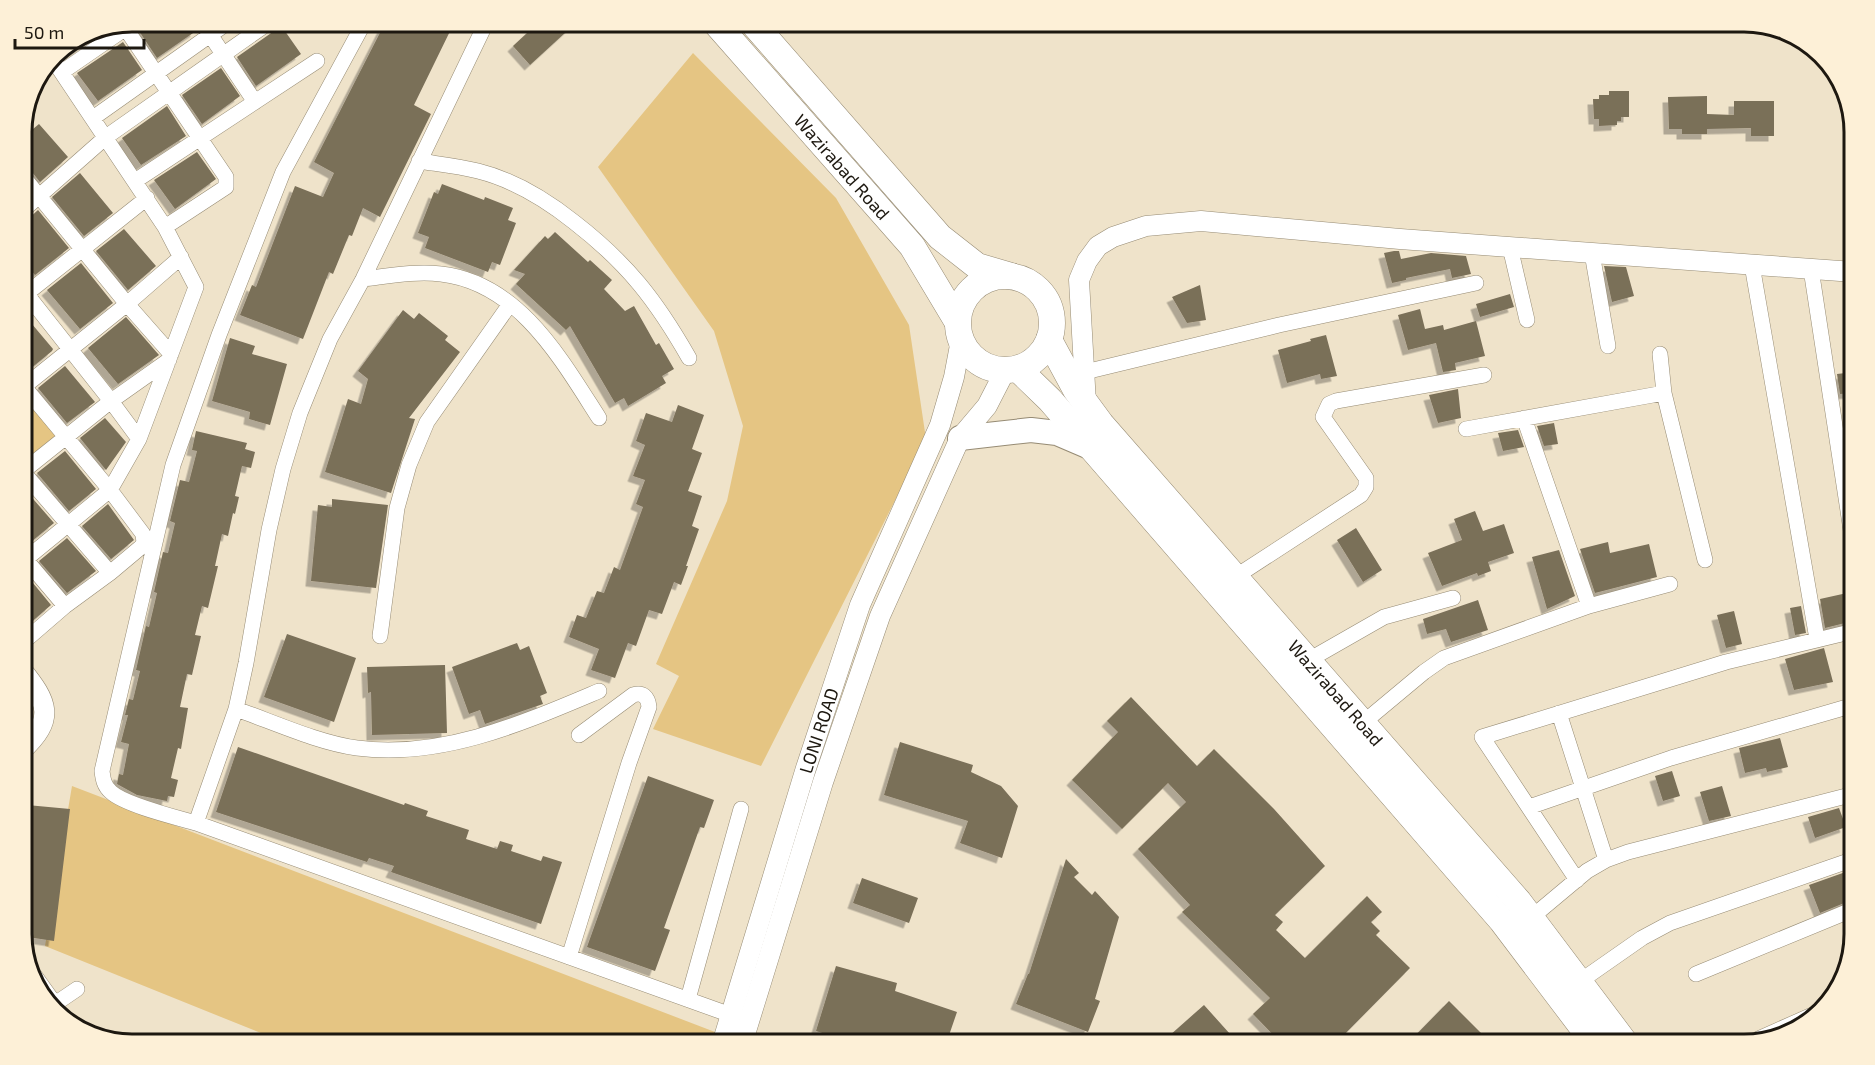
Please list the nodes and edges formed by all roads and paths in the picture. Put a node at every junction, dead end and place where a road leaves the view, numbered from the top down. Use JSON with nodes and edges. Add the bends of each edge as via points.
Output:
{"nodes":[{"id":1,"x":132,"y":32,"type":"edge"},
{"id":2,"x":208,"y":32,"type":"edge"},
{"id":3,"x":214,"y":32,"type":"edge"},
{"id":4,"x":255,"y":32,"type":"edge"},
{"id":5,"x":359,"y":32,"type":"edge"},
{"id":6,"x":482,"y":32,"type":"edge"},
{"id":7,"x":724,"y":32,"type":"edge"},
{"id":8,"x":761,"y":32,"type":"edge"},
{"id":9,"x":115,"y":33,"type":"edge"},
{"id":10,"x":210,"y":35,"type":"junction"},
{"id":11,"x":223,"y":55,"type":"junction"},
{"id":12,"x":317,"y":61,"type":"dead end"},
{"id":13,"x":57,"y":65,"type":"edge"},
{"id":14,"x":62,"y":72,"type":"junction"},
{"id":15,"x":156,"y":73,"type":"junction"},
{"id":16,"x":169,"y":93,"type":"junction"},
{"id":17,"x":255,"y":102,"type":"junction"},
{"id":18,"x":93,"y":118,"type":"junction"},
{"id":19,"x":106,"y":137,"type":"junction"},
{"id":20,"x":200,"y":139,"type":"junction"},
{"id":21,"x":419,"y":161,"type":"junction"},
{"id":22,"x":135,"y":181,"type":"junction"},
{"id":23,"x":32,"y":187,"type":"edge"},
{"id":24,"x":40,"y":197,"type":"junction"},
{"id":25,"x":147,"y":198,"type":"junction"},
{"id":26,"x":32,"y":204,"type":"edge"},
{"id":27,"x":165,"y":227,"type":"junction"},
{"id":28,"x":1510,"y":247,"type":"junction"},
{"id":29,"x":82,"y":249,"type":"junction"},
{"id":30,"x":1592,"y":253,"type":"junction"},
{"id":31,"x":181,"y":257,"type":"junction"},
{"id":32,"x":1752,"y":265,"type":"junction"},
{"id":33,"x":1811,"y":269,"type":"junction"},
{"id":34,"x":1843,"y":271,"type":"edge"},
{"id":35,"x":1011,"y":276,"type":"junction"},
{"id":36,"x":363,"y":279,"type":"junction"},
{"id":37,"x":1476,"y":284,"type":"dead end"},
{"id":38,"x":32,"y":286,"type":"edge"},
{"id":39,"x":32,"y":304,"type":"edge"},
{"id":40,"x":127,"y":304,"type":"junction"},
{"id":41,"x":510,"y":304,"type":"junction"},
{"id":42,"x":1527,"y":320,"type":"dead end"},
{"id":43,"x":959,"y":331,"type":"junction"},
{"id":44,"x":1049,"y":340,"type":"junction"},
{"id":45,"x":1608,"y":346,"type":"dead end"},
{"id":46,"x":70,"y":350,"type":"junction"},
{"id":47,"x":1660,"y":354,"type":"dead end"},
{"id":48,"x":170,"y":357,"type":"junction"},
{"id":49,"x":689,"y":358,"type":"dead end"},
{"id":50,"x":1011,"y":370,"type":"junction"},
{"id":51,"x":1085,"y":372,"type":"junction"},
{"id":52,"x":1484,"y":375,"type":"dead end"},
{"id":53,"x":32,"y":378,"type":"edge"},
{"id":54,"x":1664,"y":393,"type":"junction"},
{"id":55,"x":32,"y":398,"type":"edge"},
{"id":56,"x":111,"y":401,"type":"junction"},
{"id":57,"x":1086,"y":404,"type":"junction"},
{"id":58,"x":599,"y":418,"type":"dead end"},
{"id":59,"x":1524,"y":418,"type":"junction"},
{"id":60,"x":1466,"y":429,"type":"dead end"},
{"id":61,"x":65,"y":438,"type":"junction"},
{"id":62,"x":960,"y":438,"type":"junction"},
{"id":63,"x":139,"y":439,"type":"junction"},
{"id":64,"x":1092,"y":448,"type":"junction"},
{"id":65,"x":32,"y":464,"type":"edge"},
{"id":66,"x":1843,"y":481,"type":"edge"},
{"id":67,"x":32,"y":483,"type":"edge"},
{"id":68,"x":110,"y":490,"type":"junction"},
{"id":69,"x":68,"y":524,"type":"junction"},
{"id":70,"x":32,"y":552,"type":"edge"},
{"id":71,"x":1705,"y":560,"type":"dead end"},
{"id":72,"x":32,"y":569,"type":"edge"},
{"id":73,"x":110,"y":573,"type":"junction"},
{"id":74,"x":1235,"y":577,"type":"junction"},
{"id":75,"x":1670,"y":584,"type":"dead end"},
{"id":76,"x":1453,"y":598,"type":"dead end"},
{"id":77,"x":65,"y":606,"type":"junction"},
{"id":78,"x":1589,"y":606,"type":"junction"},
{"id":79,"x":1844,"y":633,"type":"edge"},
{"id":80,"x":32,"y":634,"type":"edge"},
{"id":81,"x":380,"y":636,"type":"dead end"},
{"id":82,"x":1818,"y":639,"type":"junction"},
{"id":83,"x":1307,"y":660,"type":"junction"},
{"id":84,"x":32,"y":682,"type":"edge"},
{"id":85,"x":599,"y":692,"type":"dead end"},
{"id":86,"x":1844,"y":708,"type":"edge"},
{"id":87,"x":236,"y":709,"type":"junction"},
{"id":88,"x":1559,"y":713,"type":"junction"},
{"id":89,"x":1353,"y":731,"type":"junction"},
{"id":90,"x":579,"y":735,"type":"dead end"},
{"id":91,"x":32,"y":741,"type":"edge"},
{"id":92,"x":813,"y":749,"type":"junction"},
{"id":93,"x":832,"y":756,"type":"junction"},
{"id":94,"x":1583,"y":787,"type":"junction"},
{"id":95,"x":1844,"y":797,"type":"edge"},
{"id":96,"x":1529,"y":807,"type":"junction"},
{"id":97,"x":741,"y":809,"type":"dead end"},
{"id":98,"x":196,"y":823,"type":"junction"},
{"id":99,"x":1606,"y":860,"type":"junction"},
{"id":100,"x":1844,"y":863,"type":"edge"},
{"id":101,"x":1577,"y":880,"type":"junction"},
{"id":102,"x":1844,"y":913,"type":"edge"},
{"id":103,"x":1521,"y":926,"type":"junction"},
{"id":104,"x":569,"y":957,"type":"junction"},
{"id":105,"x":1696,"y":974,"type":"dead end"},
{"id":106,"x":1579,"y":982,"type":"junction"},
{"id":107,"x":77,"y":989,"type":"dead end"},
{"id":108,"x":687,"y":999,"type":"junction"},
{"id":109,"x":58,"y":1001,"type":"edge"},
{"id":110,"x":731,"y":1015,"type":"junction"},
{"id":111,"x":725,"y":1034,"type":"edge"},
{"id":112,"x":745,"y":1034,"type":"edge"},
{"id":113,"x":1588,"y":1034,"type":"edge"},
{"id":114,"x":1618,"y":1034,"type":"edge"}],
"edges":[{"from":1,"to":15,"type":"street"},
{"from":2,"to":10,"type":"street"},
{"from":3,"to":10,"type":"street"},
{"from":4,"to":11,"type":"street"},
{"from":5,"to":98,"type":"street","via":[[283,172],[173,465],[102,771],[103,782],[123,800]]},
{"from":6,"to":21,"type":"street"},
{"from":7,"to":43,"type":"highway","name":"Wazirabad Road","via":[[912,246]]},
{"from":8,"to":35,"type":"highway","name":"Wazirabad Road","via":[[940,237],[977,266]]},
{"from":9,"to":14,"type":"street"},
{"from":10,"to":11,"type":"street"},
{"from":10,"to":15,"type":"street"},
{"from":11,"to":16,"type":"street"},
{"from":11,"to":17,"type":"street"},
{"from":12,"to":17,"type":"street"},
{"from":13,"to":14,"type":"street"},
{"from":14,"to":18,"type":"street"},
{"from":15,"to":16,"type":"street"},
{"from":15,"to":18,"type":"street"},
{"from":16,"to":19,"type":"street"},
{"from":16,"to":20,"type":"street"},
{"from":17,"to":20,"type":"street"},
{"from":18,"to":19,"type":"street"},
{"from":19,"to":22,"type":"street"},
{"from":19,"to":24,"type":"street"},
{"from":20,"to":22,"type":"street"},
{"from":20,"to":27,"type":"street","via":[[226,177],[226,187]]},
{"from":21,"to":36,"type":"street"},
{"from":21,"to":49,"type":"street","via":[[478,171],[549,202],[628,268]]},
{"from":22,"to":25,"type":"street"},
{"from":23,"to":24,"type":"street"},
{"from":24,"to":26,"type":"street"},
{"from":24,"to":29,"type":"street"},
{"from":25,"to":27,"type":"street"},
{"from":25,"to":29,"type":"street"},
{"from":27,"to":31,"type":"street"},
{"from":28,"to":30,"type":"street"},
{"from":28,"to":42,"type":"street"},
{"from":28,"to":51,"type":"street","via":[[1201,221],[1129,230],[1098,246],[1079,280]]},
{"from":29,"to":38,"type":"street"},
{"from":29,"to":40,"type":"street"},
{"from":30,"to":32,"type":"street"},
{"from":30,"to":45,"type":"street"},
{"from":31,"to":40,"type":"street"},
{"from":31,"to":48,"type":"street","via":[[196,287]]},
{"from":32,"to":33,"type":"street"},
{"from":32,"to":82,"type":"street"},
{"from":33,"to":34,"type":"street"},
{"from":33,"to":66,"type":"street"},
{"from":35,"to":43,"type":"highway","via":[[991,277],[974,286],[962,302]]},
{"from":35,"to":44,"type":"highway","via":[[1022,278],[1044,297],[1052,322]]},
{"from":36,"to":41,"type":"street","via":[[416,272],[442,274],[488,290]]},
{"from":36,"to":87,"type":"street","via":[[317,367],[283,469]]},
{"from":37,"to":51,"type":"street","via":[[1279,325]]},
{"from":39,"to":46,"type":"street"},
{"from":40,"to":46,"type":"street"},
{"from":40,"to":48,"type":"street"},
{"from":41,"to":58,"type":"street","via":[[552,346]]},
{"from":41,"to":81,"type":"street","via":[[427,422],[409,465],[397,508]]},
{"from":43,"to":50,"type":"highway","via":[[971,356],[995,369]]},
{"from":43,"to":92,"type":"street","name":"LONI ROAD","via":[[954,378],[940,424],[860,605]]},
{"from":44,"to":50,"type":"highway","via":[[1031,363]]},
{"from":44,"to":57,"type":"highway","name":"Wazirabad Road"},
{"from":46,"to":53,"type":"street"},
{"from":46,"to":56,"type":"street"},
{"from":47,"to":54,"type":"street"},
{"from":48,"to":56,"type":"street"},
{"from":48,"to":63,"type":"street"},
{"from":50,"to":62,"type":"street","name":"LONI ROAD"},
{"from":50,"to":64,"type":"highway","name":"Wazirabad Road","via":[[1050,400]]},
{"from":51,"to":57,"type":"street"},
{"from":52,"to":74,"type":"street","via":[[1329,404],[1323,417],[1366,478],[1366,487],[1361,495]]},
{"from":54,"to":59,"type":"street"},
{"from":54,"to":71,"type":"street"},
{"from":55,"to":61,"type":"street"},
{"from":56,"to":61,"type":"street"},
{"from":56,"to":63,"type":"street"},
{"from":57,"to":74,"type":"highway","name":"Wazirabad Road"},
{"from":59,"to":60,"type":"street"},
{"from":59,"to":78,"type":"street"},
{"from":61,"to":65,"type":"street"},
{"from":61,"to":68,"type":"street"},
{"from":62,"to":64,"type":"main road","via":[[1031,430],[1057,433]]},
{"from":62,"to":93,"type":"street","name":"LONI ROAD","via":[[880,616]]},
{"from":63,"to":68,"type":"street"},
{"from":64,"to":89,"type":"highway","name":"Wazirabad Road"},
{"from":67,"to":69,"type":"street"},
{"from":68,"to":69,"type":"street"},
{"from":68,"to":73,"type":"street","via":[[144,539],[141,547]]},
{"from":69,"to":70,"type":"street"},
{"from":69,"to":73,"type":"street"},
{"from":72,"to":77,"type":"street"},
{"from":73,"to":77,"type":"street"},
{"from":74,"to":83,"type":"highway","name":"Wazirabad Road"},
{"from":75,"to":78,"type":"street"},
{"from":76,"to":83,"type":"street","via":[[1384,617]]},
{"from":77,"to":80,"type":"street"},
{"from":78,"to":89,"type":"street","via":[[1444,658]]},
{"from":79,"to":82,"type":"street"},
{"from":82,"to":88,"type":"street","via":[[1726,662]]},
{"from":83,"to":89,"type":"highway","name":"Wazirabad Road"},
{"from":84,"to":91,"type":"street","via":[[44,707],[44,724]]},
{"from":85,"to":87,"type":"street","via":[[471,740],[390,750],[356,748],[321,739]]},
{"from":86,"to":94,"type":"street"},
{"from":87,"to":98,"type":"street"},
{"from":88,"to":94,"type":"street"},
{"from":88,"to":96,"type":"street","via":[[1482,737]]},
{"from":89,"to":103,"type":"highway","name":"Wazirabad Road"},
{"from":90,"to":104,"type":"street","via":[[633,695],[645,695],[649,707]]},
{"from":92,"to":93,"type":"street"},
{"from":92,"to":110,"type":"street","name":"LONI ROAD"},
{"from":93,"to":112,"type":"street","name":"LONI ROAD"},
{"from":94,"to":96,"type":"street"},
{"from":94,"to":99,"type":"street"},
{"from":95,"to":99,"type":"street"},
{"from":96,"to":101,"type":"street"},
{"from":97,"to":108,"type":"street"},
{"from":98,"to":104,"type":"street"},
{"from":99,"to":101,"type":"street"},
{"from":100,"to":106,"type":"street","via":[[1670,923]]},
{"from":101,"to":103,"type":"street"},
{"from":102,"to":105,"type":"street"},
{"from":103,"to":106,"type":"highway","name":"Wazirabad Road"},
{"from":103,"to":113,"type":"highway","name":"Wazirabad Road"},
{"from":104,"to":108,"type":"street"},
{"from":106,"to":114,"type":"highway","name":"Wazirabad Road"},
{"from":107,"to":109,"type":"street"},
{"from":108,"to":110,"type":"street"},
{"from":110,"to":111,"type":"street","name":"LONI ROAD"}]}
